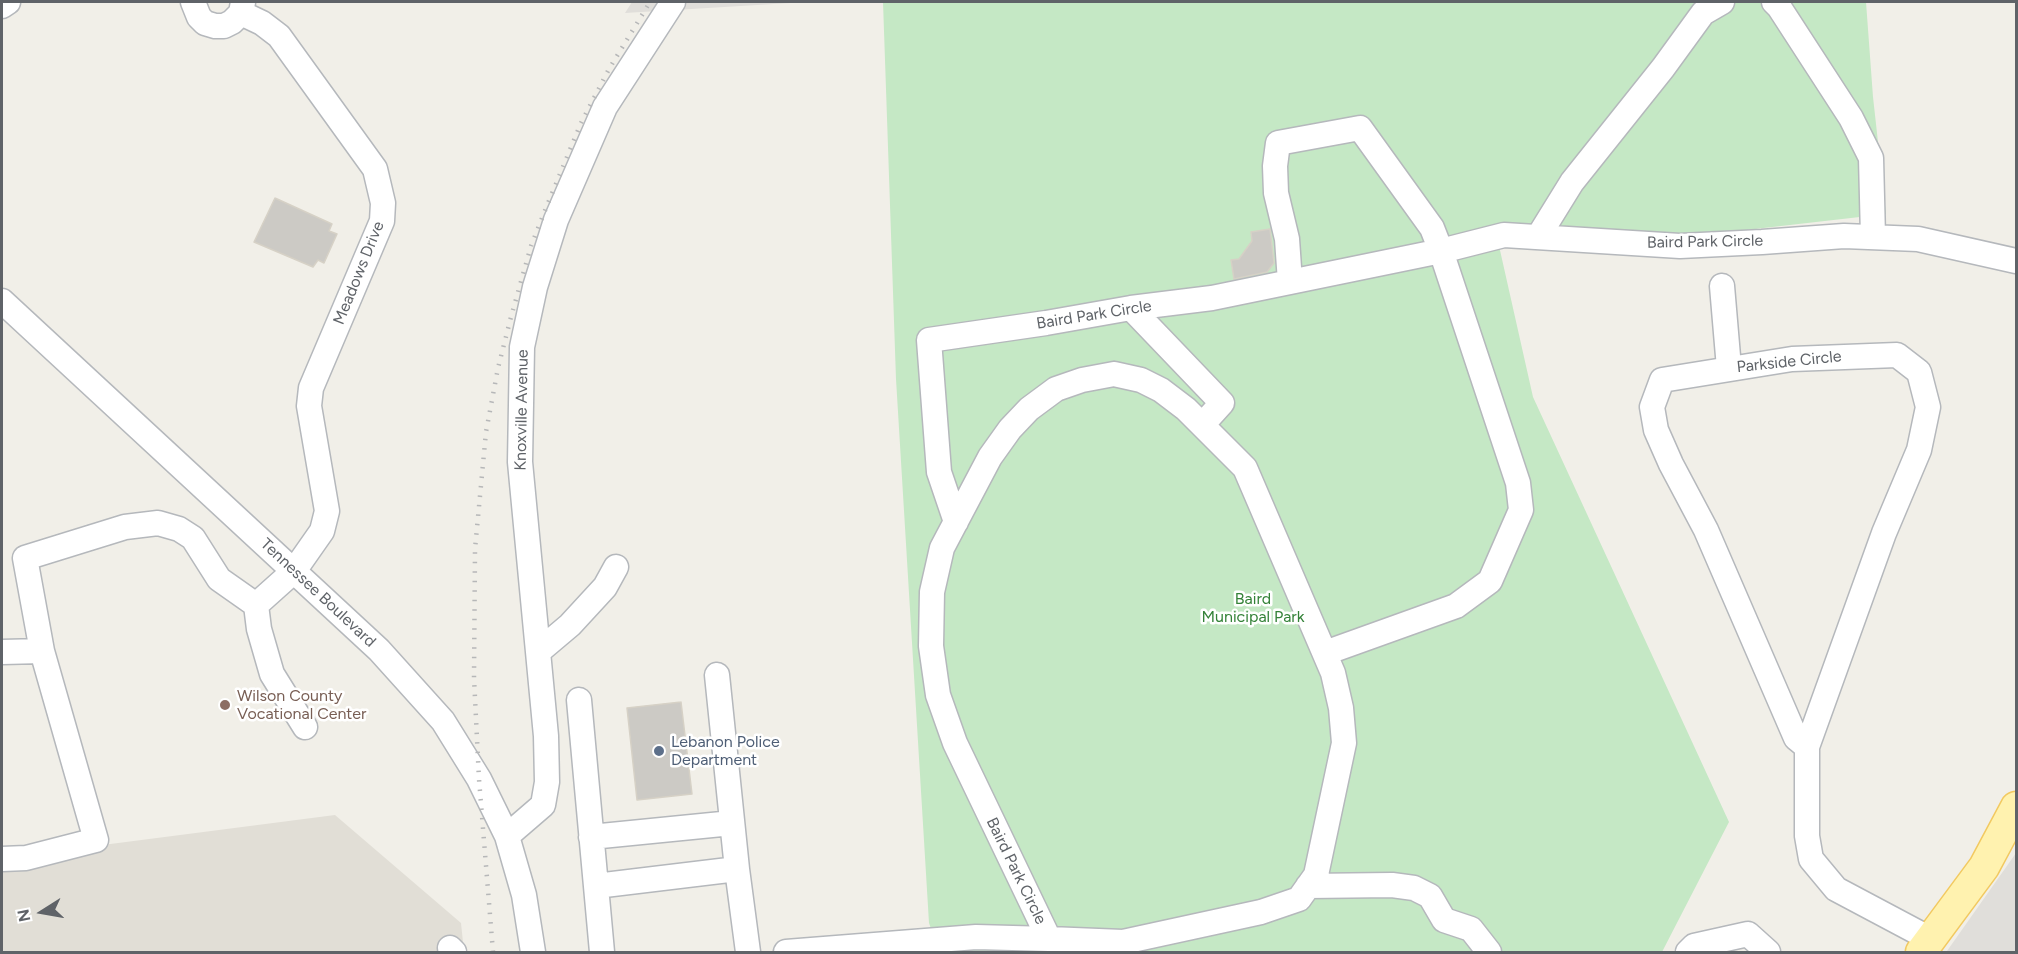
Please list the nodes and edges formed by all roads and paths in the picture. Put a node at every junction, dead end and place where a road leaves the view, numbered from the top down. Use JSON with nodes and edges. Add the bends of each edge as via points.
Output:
{"nodes":[{"id":1,"x":8,"y":2,"type":"edge"},
{"id":2,"x":193,"y":2,"type":"edge"},
{"id":3,"x":673,"y":2,"type":"edge"},
{"id":4,"x":1722,"y":2,"type":"edge"},
{"id":5,"x":1774,"y":2,"type":"edge"},
{"id":6,"x":2,"y":6,"type":"edge"},
{"id":7,"x":242,"y":7,"type":"edge"},
{"id":8,"x":1538,"y":237,"type":"junction"},
{"id":9,"x":1873,"y":237,"type":"junction"},
{"id":10,"x":1441,"y":251,"type":"junction"},
{"id":11,"x":2016,"y":261,"type":"edge"},
{"id":12,"x":1290,"y":282,"type":"junction"},
{"id":13,"x":1722,"y":286,"type":"dead end"},
{"id":14,"x":2,"y":301,"type":"edge"},
{"id":15,"x":1131,"y":308,"type":"junction"},
{"id":16,"x":1729,"y":368,"type":"junction"},
{"id":17,"x":1203,"y":424,"type":"junction"},
{"id":18,"x":956,"y":522,"type":"junction"},
{"id":19,"x":616,"y":567,"type":"dead end"},
{"id":20,"x":294,"y":571,"type":"junction"},
{"id":21,"x":256,"y":605,"type":"junction"},
{"id":22,"x":42,"y":651,"type":"junction"},
{"id":23,"x":538,"y":651,"type":"junction"},
{"id":24,"x":2,"y":652,"type":"edge"},
{"id":25,"x":1324,"y":653,"type":"junction"},
{"id":26,"x":717,"y":675,"type":"dead end"},
{"id":27,"x":579,"y":700,"type":"dead end"},
{"id":28,"x":305,"y":728,"type":"dead end"},
{"id":29,"x":1807,"y":747,"type":"junction"},
{"id":30,"x":2016,"y":807,"type":"edge"},
{"id":31,"x":732,"y":823,"type":"junction"},
{"id":32,"x":507,"y":836,"type":"junction"},
{"id":33,"x":591,"y":837,"type":"junction"},
{"id":34,"x":2,"y":859,"type":"edge"},
{"id":35,"x":737,"y":869,"type":"junction"},
{"id":36,"x":596,"y":886,"type":"junction"},
{"id":37,"x":1308,"y":886,"type":"junction"},
{"id":38,"x":1926,"y":946,"type":"edge"},
{"id":39,"x":1059,"y":949,"type":"edge"},
{"id":40,"x":816,"y":951,"type":"edge"},
{"id":41,"x":533,"y":952,"type":"edge"},
{"id":42,"x":602,"y":952,"type":"edge"},
{"id":43,"x":748,"y":952,"type":"edge"},
{"id":44,"x":786,"y":952,"type":"edge"},
{"id":45,"x":1489,"y":952,"type":"edge"},
{"id":46,"x":1688,"y":952,"type":"edge"},
{"id":47,"x":1768,"y":952,"type":"edge"}],
"edges":[{"from":1,"to":6,"type":"street"},
{"from":2,"to":7,"type":"street","name":"Meadows Drive","via":[[199,17],[215,26],[232,22]]},
{"from":3,"to":23,"type":"street","name":"Knoxville Avenue","via":[[596,127],[556,220],[522,346],[520,462]]},
{"from":4,"to":8,"type":"street","via":[[1703,13],[1572,182]]},
{"from":5,"to":9,"type":"street","via":[[1851,118],[1871,158]]},
{"from":7,"to":20,"type":"street","name":"Meadows Drive","via":[[279,36],[375,169],[383,204],[382,221],[311,388],[309,406],[327,511],[322,531]]},
{"from":8,"to":9,"type":"street","name":"Baird Park Circle","via":[[1680,246]]},
{"from":8,"to":10,"type":"street","name":"Baird Park Circle","via":[[1504,235]]},
{"from":9,"to":11,"type":"street","name":"Baird Park Circle","via":[[1918,239]]},
{"from":10,"to":12,"type":"street","name":"Baird Park Circle"},
{"from":10,"to":12,"type":"street","via":[[1432,228],[1360,128],[1278,144],[1276,193],[1287,239]]},
{"from":10,"to":25,"type":"street","via":[[1518,483],[1521,510],[1490,581],[1473,594],[1456,606]]},
{"from":12,"to":15,"type":"street","name":"Baird Park Circle","via":[[1212,298]]},
{"from":13,"to":16,"type":"street"},
{"from":14,"to":20,"type":"street","name":"Tennessee Boulevard"},
{"from":15,"to":17,"type":"street","via":[[1222,403]]},
{"from":15,"to":18,"type":"street","name":"Baird Park Circle","via":[[929,340],[939,472]]},
{"from":16,"to":29,"type":"street","name":"Parkside Circle","via":[[1662,380],[1652,407],[1656,430],[1706,530],[1796,738]]},
{"from":16,"to":29,"type":"street","name":"Parkside Circle","via":[[1792,359],[1897,355],[1918,372],[1928,407],[1919,450],[1884,532]]},
{"from":17,"to":18,"type":"street","name":"Baird Park Circle","via":[[1161,390],[1141,380],[1114,374],[1056,389],[1029,408],[1010,429],[990,457]]},
{"from":17,"to":25,"type":"street","name":"Baird Park Circle","via":[[1245,468]]},
{"from":18,"to":39,"type":"street","name":"Baird Park Circle","via":[[942,548],[932,592],[931,646],[938,694],[955,743]]},
{"from":19,"to":23,"type":"street","via":[[605,587],[570,625]]},
{"from":20,"to":21,"type":"street","name":"Meadows Drive"},
{"from":20,"to":32,"type":"street","name":"Tennessee Boulevard","via":[[379,650],[443,720],[479,779]]},
{"from":21,"to":22,"type":"street","via":[[219,579],[193,538],[179,529],[158,523],[125,527],[25,558]]},
{"from":21,"to":28,"type":"street","via":[[272,674]]},
{"from":22,"to":24,"type":"street"},
{"from":22,"to":34,"type":"street","via":[[96,840],[26,858]]},
{"from":23,"to":32,"type":"street","name":"Knoxville Avenue","via":[[547,782],[543,805]]},
{"from":25,"to":37,"type":"street","name":"Baird Park Circle","via":[[1341,708],[1344,743],[1316,875]]},
{"from":26,"to":31,"type":"street"},
{"from":27,"to":33,"type":"street"},
{"from":29,"to":38,"type":"street","name":"Parkside Circle","via":[[1807,836],[1811,859],[1836,889]]},
{"from":30,"to":38,"type":"main road","via":[[1984,867]]},
{"from":31,"to":33,"type":"street"},
{"from":31,"to":35,"type":"street"},
{"from":32,"to":41,"type":"street","name":"Tennessee Boulevard","via":[[524,895]]},
{"from":33,"to":36,"type":"street"},
{"from":35,"to":36,"type":"street"},
{"from":35,"to":43,"type":"street"},
{"from":36,"to":42,"type":"street"},
{"from":37,"to":39,"type":"street","name":"Baird Park Circle","via":[[1299,899],[1261,912],[1123,942]]},
{"from":37,"to":45,"type":"street","via":[[1414,888],[1430,896],[1444,920],[1471,929]]},
{"from":39,"to":40,"type":"street","via":[[976,937]]},
{"from":40,"to":44,"type":"street"},
{"from":46,"to":47,"type":"street","via":[[1694,946],[1748,934]]}]}
